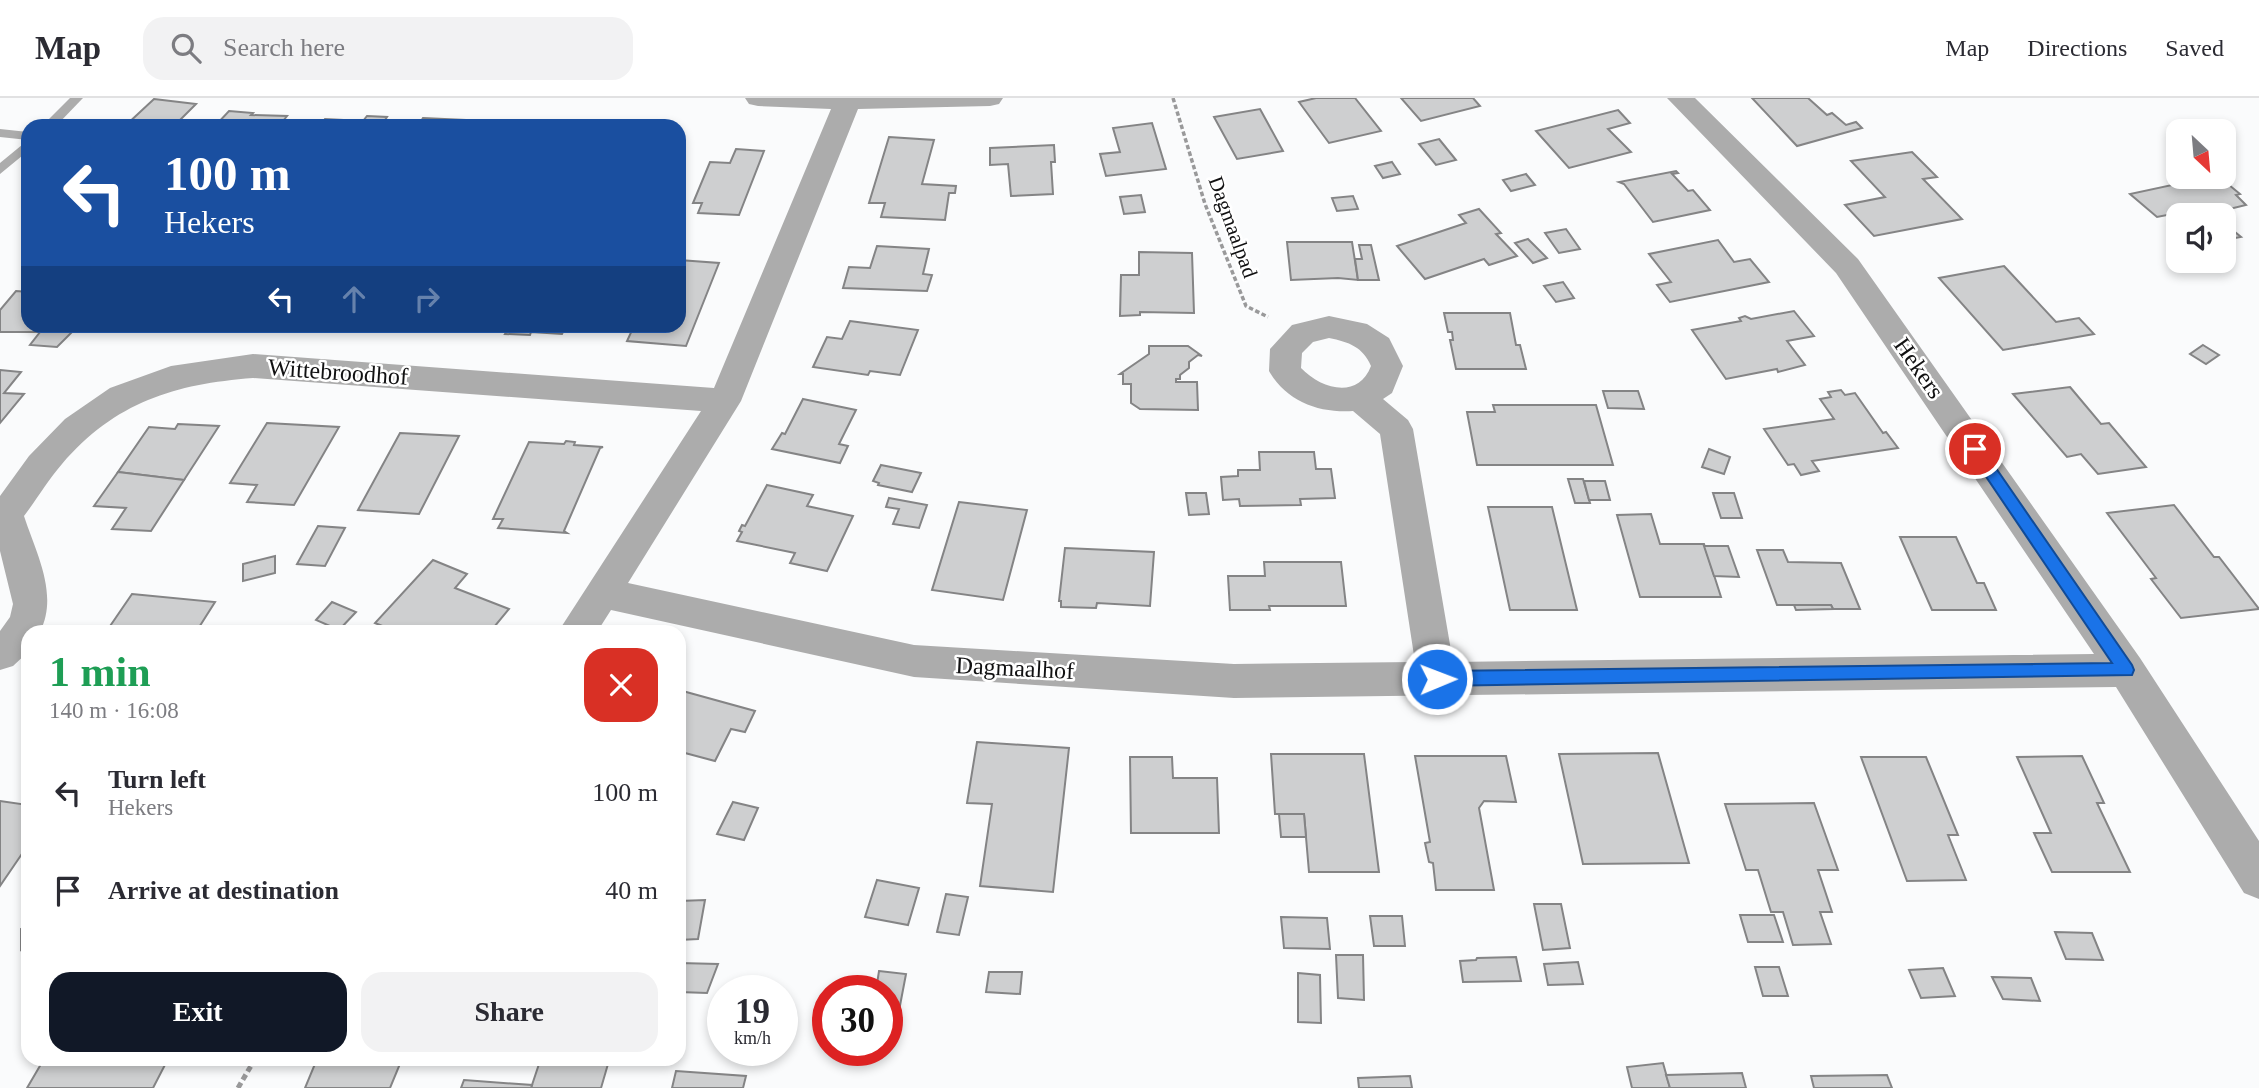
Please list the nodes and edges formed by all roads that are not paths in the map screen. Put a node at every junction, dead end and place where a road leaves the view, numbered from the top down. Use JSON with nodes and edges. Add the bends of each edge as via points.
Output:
{"nodes":[{"id":1,"x":77,"y":98,"type":"edge"},
{"id":2,"x":758,"y":98,"type":"edge"},
{"id":3,"x":990,"y":98,"type":"edge"},
{"id":4,"x":1681,"y":98,"type":"edge"},
{"id":5,"x":833,"y":100,"type":"edge"},
{"id":6,"x":55,"y":119,"type":"edge"},
{"id":7,"x":0,"y":133,"type":"edge"},
{"id":8,"x":21,"y":135,"type":"edge"},
{"id":9,"x":21,"y":150,"type":"edge"},
{"id":10,"x":0,"y":170,"type":"edge"},
{"id":11,"x":1360,"y":398,"type":"junction"},
{"id":12,"x":725,"y":401,"type":"junction"},
{"id":13,"x":3,"y":517,"type":"edge"},
{"id":14,"x":601,"y":593,"type":"junction"},
{"id":15,"x":24,"y":625,"type":"edge"},
{"id":16,"x":580,"y":625,"type":"edge"},
{"id":17,"x":21,"y":631,"type":"edge"},
{"id":18,"x":0,"y":654,"type":"edge"},
{"id":19,"x":2126,"y":670,"type":"junction"},
{"id":20,"x":1437,"y":679,"type":"junction"},
{"id":21,"x":2259,"y":879,"type":"edge"}],
"edges":[{"from":1,"to":6,"type":"lane"},
{"from":2,"to":5,"type":"street"},
{"from":3,"to":5,"type":"street"},
{"from":4,"to":19,"type":"street","name":"Hekers","via":[[1847,266]]},
{"from":5,"to":12,"type":"street"},
{"from":7,"to":8,"type":"lane"},
{"from":9,"to":10,"type":"lane"},
{"from":11,"to":11,"type":"street","via":[[1380,385],[1387,366],[1378,346],[1356,332],[1329,327],[1303,333],[1286,349],[1285,371],[1302,390],[1330,401]]},
{"from":11,"to":20,"type":"street","via":[[1396,429]]},
{"from":12,"to":13,"type":"street","name":"Wittebroodhof","via":[[253,366],[211,368],[138,388],[104,405],[55,448]]},
{"from":12,"to":14,"type":"street"},
{"from":13,"to":15,"type":"street","name":"Wittebroodhof","via":[[31,605]]},
{"from":14,"to":16,"type":"street"},
{"from":14,"to":20,"type":"street","name":"Dagmaalhof","via":[[914,662],[1234,681]]},
{"from":17,"to":18,"type":"street","name":"Wittebroodhof"},
{"from":19,"to":20,"type":"street","name":"Dagmaalhof"},
{"from":19,"to":21,"type":"street","name":"Hekers"}]}
